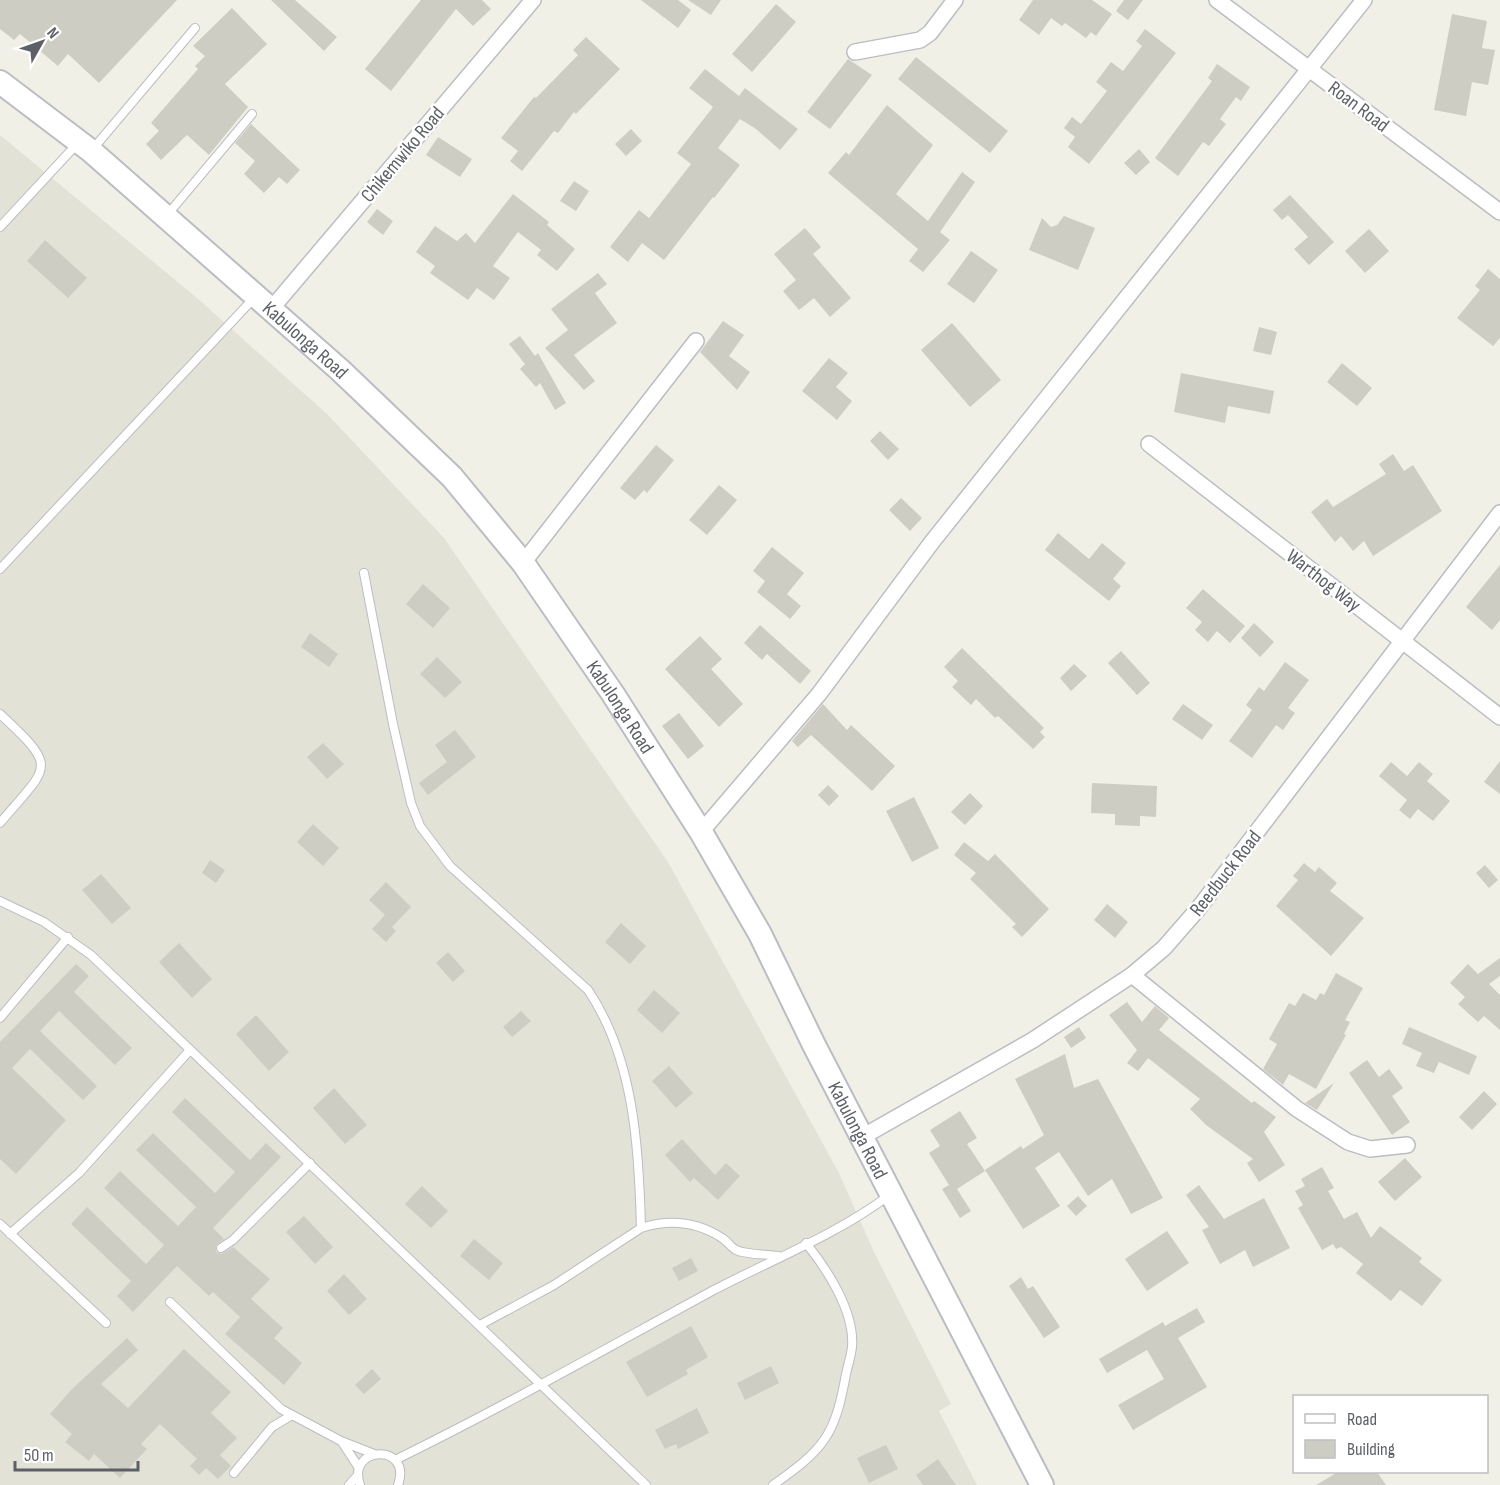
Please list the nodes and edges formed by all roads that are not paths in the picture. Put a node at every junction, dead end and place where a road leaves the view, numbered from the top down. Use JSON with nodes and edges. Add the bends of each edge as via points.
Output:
{"nodes":[{"id":1,"x":533,"y":0,"type":"edge"},
{"id":2,"x":955,"y":0,"type":"edge"},
{"id":3,"x":1217,"y":0,"type":"edge"},
{"id":4,"x":1364,"y":0,"type":"edge"},
{"id":5,"x":195,"y":28,"type":"dead end"},
{"id":6,"x":855,"y":52,"type":"dead end"},
{"id":7,"x":1311,"y":70,"type":"junction"},
{"id":8,"x":0,"y":82,"type":"edge"},
{"id":9,"x":252,"y":114,"type":"dead end"},
{"id":10,"x":85,"y":147,"type":"junction"},
{"id":11,"x":1500,"y":212,"type":"edge"},
{"id":12,"x":167,"y":216,"type":"junction"},
{"id":13,"x":0,"y":227,"type":"edge"},
{"id":14,"x":265,"y":302,"type":"junction"},
{"id":15,"x":696,"y":341,"type":"dead end"},
{"id":16,"x":1149,"y":444,"type":"dead end"},
{"id":17,"x":1500,"y":513,"type":"edge"},
{"id":18,"x":523,"y":563,"type":"junction"},
{"id":19,"x":0,"y":569,"type":"edge"},
{"id":20,"x":364,"y":573,"type":"dead end"},
{"id":21,"x":1402,"y":641,"type":"junction"},
{"id":22,"x":0,"y":714,"type":"edge"},
{"id":23,"x":1500,"y":717,"type":"edge"},
{"id":24,"x":0,"y":823,"type":"edge"},
{"id":25,"x":700,"y":832,"type":"junction"},
{"id":26,"x":0,"y":901,"type":"edge"},
{"id":27,"x":68,"y":937,"type":"junction"},
{"id":28,"x":1131,"y":975,"type":"junction"},
{"id":29,"x":0,"y":1018,"type":"edge"},
{"id":30,"x":190,"y":1050,"type":"junction"},
{"id":31,"x":862,"y":1137,"type":"junction"},
{"id":32,"x":1407,"y":1145,"type":"dead end"},
{"id":33,"x":310,"y":1163,"type":"junction"},
{"id":34,"x":891,"y":1194,"type":"junction"},
{"id":35,"x":0,"y":1224,"type":"edge"},
{"id":36,"x":640,"y":1228,"type":"junction"},
{"id":37,"x":10,"y":1234,"type":"junction"},
{"id":38,"x":806,"y":1243,"type":"junction"},
{"id":39,"x":221,"y":1248,"type":"dead end"},
{"id":40,"x":778,"y":1256,"type":"junction"},
{"id":41,"x":170,"y":1302,"type":"dead end"},
{"id":42,"x":106,"y":1323,"type":"dead end"},
{"id":43,"x":480,"y":1325,"type":"junction"},
{"id":44,"x":540,"y":1386,"type":"junction"},
{"id":45,"x":292,"y":1415,"type":"junction"},
{"id":46,"x":341,"y":1441,"type":"junction"},
{"id":47,"x":374,"y":1454,"type":"junction"},
{"id":48,"x":395,"y":1460,"type":"junction"},
{"id":49,"x":358,"y":1472,"type":"junction"},
{"id":50,"x":234,"y":1473,"type":"dead end"},
{"id":51,"x":399,"y":1483,"type":"edge"},
{"id":52,"x":349,"y":1485,"type":"edge"},
{"id":53,"x":360,"y":1485,"type":"edge"},
{"id":54,"x":646,"y":1485,"type":"edge"},
{"id":55,"x":773,"y":1485,"type":"edge"},
{"id":56,"x":1042,"y":1485,"type":"edge"}],
"edges":[{"from":1,"to":14,"type":"street","name":"Chikemwiko Road"},
{"from":2,"to":6,"type":"street","via":[[920,40]]},
{"from":3,"to":7,"type":"street","name":"Roan Road"},
{"from":4,"to":7,"type":"street"},
{"from":5,"to":10,"type":"lane"},
{"from":7,"to":11,"type":"street","name":"Roan Road"},
{"from":7,"to":25,"type":"street","via":[[932,542],[819,694]]},
{"from":8,"to":10,"type":"main road","name":"Kabulonga Road"},
{"from":9,"to":12,"type":"lane"},
{"from":10,"to":12,"type":"main road","name":"Kabulonga Road"},
{"from":10,"to":13,"type":"lane"},
{"from":12,"to":14,"type":"main road","name":"Kabulonga Road"},
{"from":14,"to":18,"type":"main road","name":"Kabulonga Road","via":[[452,477]]},
{"from":14,"to":19,"type":"lane"},
{"from":15,"to":18,"type":"street"},
{"from":16,"to":21,"type":"street","name":"Warthog Way"},
{"from":17,"to":21,"type":"street","name":"Reedbuck Road"},
{"from":18,"to":25,"type":"main road","name":"Kabulonga Road","via":[[613,694]]},
{"from":20,"to":36,"type":"lane","via":[[393,724],[420,826],[450,866],[588,990],[615,1039],[629,1099],[640,1190]]},
{"from":21,"to":23,"type":"street","name":"Warthog Way"},
{"from":21,"to":28,"type":"street","name":"Reedbuck Road","via":[[1198,909],[1164,948]]},
{"from":22,"to":24,"type":"lane","via":[[43,760],[42,772]]},
{"from":25,"to":31,"type":"main road","name":"Kabulonga Road","via":[[778,968]]},
{"from":26,"to":27,"type":"lane"},
{"from":27,"to":29,"type":"lane"},
{"from":27,"to":30,"type":"lane"},
{"from":28,"to":31,"type":"street","name":"Reedbuck Road","via":[[1034,1040]]},
{"from":28,"to":32,"type":"street","via":[[1297,1109],[1348,1142],[1370,1149]]},
{"from":30,"to":33,"type":"lane"},
{"from":30,"to":37,"type":"lane","via":[[79,1173]]},
{"from":31,"to":34,"type":"main road","name":"Kabulonga Road"},
{"from":33,"to":39,"type":"lane"},
{"from":33,"to":43,"type":"lane"},
{"from":34,"to":38,"type":"lane","via":[[865,1214]]},
{"from":34,"to":56,"type":"main road","name":"Kabulonga Road"},
{"from":35,"to":37,"type":"lane"},
{"from":36,"to":40,"type":"lane","via":[[673,1221],[710,1230],[736,1250]]},
{"from":36,"to":43,"type":"lane","via":[[554,1285]]},
{"from":37,"to":42,"type":"lane"},
{"from":38,"to":40,"type":"lane"},
{"from":38,"to":55,"type":"lane","via":[[826,1268],[850,1320],[852,1345],[834,1426],[814,1452]]},
{"from":40,"to":44,"type":"lane"},
{"from":41,"to":45,"type":"lane","via":[[281,1409]]},
{"from":43,"to":44,"type":"lane"},
{"from":44,"to":48,"type":"lane"},
{"from":44,"to":54,"type":"lane"},
{"from":45,"to":46,"type":"lane"},
{"from":45,"to":50,"type":"lane","via":[[272,1427]]},
{"from":46,"to":47,"type":"lane"},
{"from":46,"to":49,"type":"lane"},
{"from":47,"to":48,"type":"lane","via":[[389,1455]]},
{"from":47,"to":49,"type":"lane"},
{"from":48,"to":51,"type":"lane","via":[[401,1472]]},
{"from":49,"to":52,"type":"lane"},
{"from":49,"to":53,"type":"lane"}]}
